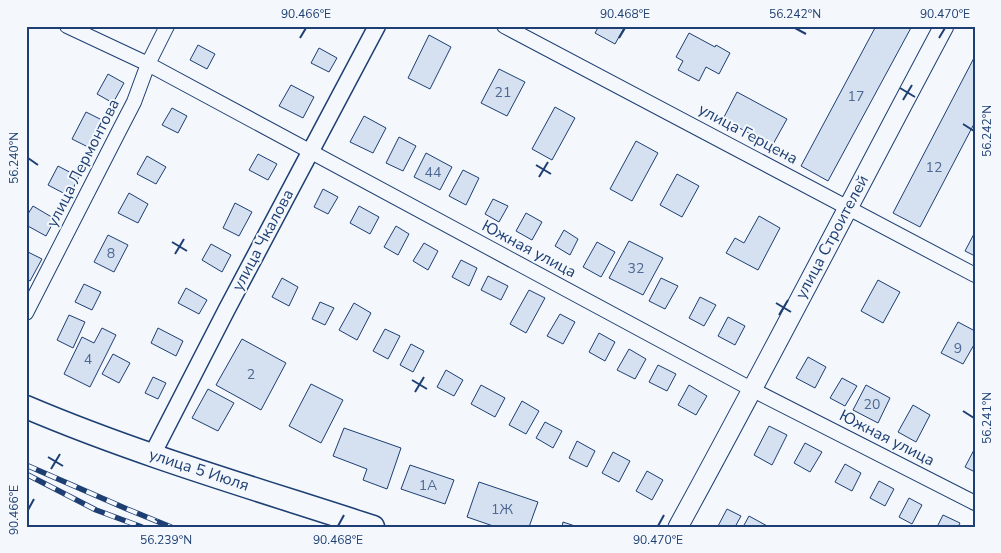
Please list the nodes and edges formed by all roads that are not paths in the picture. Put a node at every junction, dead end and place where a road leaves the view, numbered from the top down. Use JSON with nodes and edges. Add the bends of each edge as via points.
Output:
{"nodes":[{"id":1,"x":66,"y":26,"type":"edge"},
{"id":2,"x":167,"y":26,"type":"edge"},
{"id":3,"x":377,"y":26,"type":"edge"},
{"id":4,"x":504,"y":26,"type":"edge"},
{"id":5,"x":944,"y":26,"type":"edge"},
{"id":6,"x":148,"y":64,"type":"junction"},
{"id":7,"x":310,"y":151,"type":"junction"},
{"id":8,"x":847,"y":207,"type":"junction"},
{"id":9,"x":975,"y":275,"type":"edge"},
{"id":10,"x":26,"y":313,"type":"edge"},
{"id":11,"x":753,"y":390,"type":"junction"},
{"id":12,"x":26,"y":407,"type":"edge"},
{"id":13,"x":152,"y":455,"type":"junction"},
{"id":14,"x":975,"y":503,"type":"edge"},
{"id":15,"x":373,"y":527,"type":"edge"},
{"id":16,"x":678,"y":527,"type":"edge"}],
"edges":[{"from":1,"to":6,"type":"street","name":"Южная улица"},
{"from":2,"to":6,"type":"street","name":"улица Лермонтова"},
{"from":3,"to":7,"type":"street","name":"улица Чкалова"},
{"from":4,"to":8,"type":"street","name":"улица Герцена"},
{"from":5,"to":8,"type":"main road","name":"улица Строителей"},
{"from":6,"to":7,"type":"street","name":"Южная улица"},
{"from":6,"to":10,"type":"street","name":"улица Лермонтова","via":[[126,117]]},
{"from":7,"to":11,"type":"street","name":"Южная улица"},
{"from":7,"to":13,"type":"street","name":"улица Чкалова"},
{"from":8,"to":9,"type":"street","name":"улица Герцена"},
{"from":8,"to":11,"type":"main road","name":"улица Строителей"},
{"from":11,"to":14,"type":"street","name":"Южная улица"},
{"from":11,"to":16,"type":"main road","name":"улица Строителей"},
{"from":12,"to":13,"type":"highway","name":"улица 5 Июля"},
{"from":13,"to":15,"type":"highway","name":"улица 5 Июля"}]}
